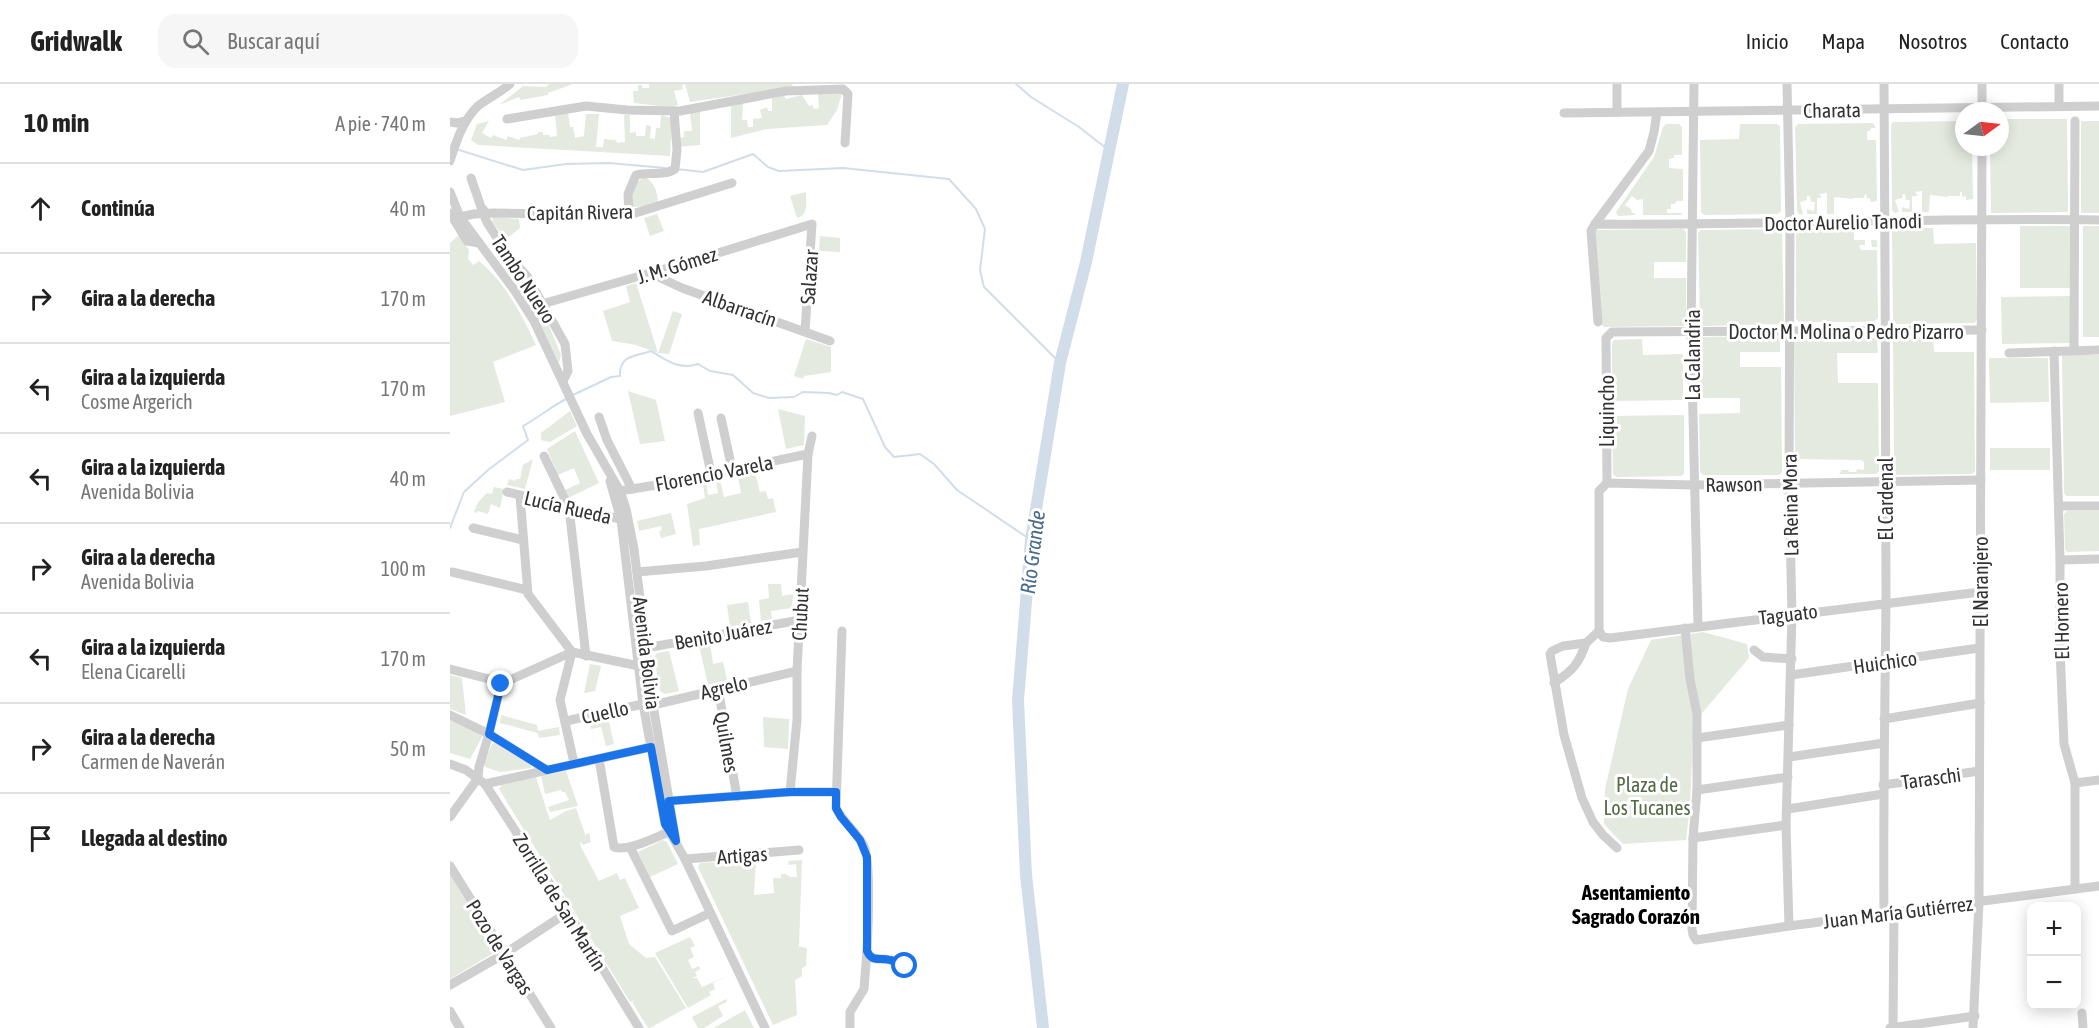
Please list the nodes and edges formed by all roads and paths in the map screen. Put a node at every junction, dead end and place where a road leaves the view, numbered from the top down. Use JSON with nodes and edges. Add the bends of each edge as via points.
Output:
{"nodes":[{"id":1,"x":510,"y":84,"type":"edge"},
{"id":2,"x":1617,"y":84,"type":"edge"},
{"id":3,"x":1694,"y":84,"type":"edge"},
{"id":4,"x":1787,"y":84,"type":"edge"},
{"id":5,"x":1884,"y":84,"type":"edge"},
{"id":6,"x":1982,"y":84,"type":"edge"},
{"id":7,"x":2059,"y":84,"type":"edge"},
{"id":8,"x":1982,"y":102,"type":"edge"},
{"id":9,"x":2059,"y":106,"type":"junction"},
{"id":10,"x":2099,"y":106,"type":"edge"},
{"id":11,"x":2009,"y":109,"type":"edge"},
{"id":12,"x":1884,"y":110,"type":"junction"},
{"id":13,"x":1955,"y":110,"type":"edge"},
{"id":14,"x":674,"y":111,"type":"junction"},
{"id":15,"x":1788,"y":111,"type":"junction"},
{"id":16,"x":1617,"y":112,"type":"junction"},
{"id":17,"x":1657,"y":112,"type":"junction"},
{"id":18,"x":1694,"y":112,"type":"junction"},
{"id":19,"x":1564,"y":113,"type":"dead end"},
{"id":20,"x":507,"y":119,"type":"dead end"},
{"id":21,"x":466,"y":121,"type":"junction"},
{"id":22,"x":2075,"y":121,"type":"dead end"},
{"id":23,"x":450,"y":122,"type":"edge"},
{"id":24,"x":845,"y":142,"type":"dead end"},
{"id":25,"x":1982,"y":156,"type":"edge"},
{"id":26,"x":450,"y":161,"type":"edge"},
{"id":27,"x":471,"y":178,"type":"dead end"},
{"id":28,"x":732,"y":183,"type":"dead end"},
{"id":29,"x":450,"y":192,"type":"edge"},
{"id":30,"x":450,"y":213,"type":"edge"},
{"id":31,"x":486,"y":213,"type":"junction"},
{"id":32,"x":628,"y":215,"type":"junction"},
{"id":33,"x":460,"y":217,"type":"junction"},
{"id":34,"x":2075,"y":219,"type":"junction"},
{"id":35,"x":1980,"y":220,"type":"junction"},
{"id":36,"x":2099,"y":220,"type":"edge"},
{"id":37,"x":1884,"y":221,"type":"junction"},
{"id":38,"x":813,"y":224,"type":"joint"},
{"id":39,"x":1790,"y":224,"type":"junction"},
{"id":40,"x":1693,"y":225,"type":"junction"},
{"id":41,"x":1593,"y":227,"type":"junction"},
{"id":42,"x":479,"y":243,"type":"junction"},
{"id":43,"x":650,"y":273,"type":"junction"},
{"id":44,"x":542,"y":304,"type":"junction"},
{"id":45,"x":1598,"y":322,"type":"dead end"},
{"id":46,"x":1789,"y":330,"type":"junction"},
{"id":47,"x":1982,"y":330,"type":"junction"},
{"id":48,"x":805,"y":331,"type":"junction"},
{"id":49,"x":1691,"y":332,"type":"junction"},
{"id":50,"x":1886,"y":332,"type":"junction"},
{"id":51,"x":1606,"y":338,"type":"joint"},
{"id":52,"x":830,"y":341,"type":"dead end"},
{"id":53,"x":2074,"y":350,"type":"junction"},
{"id":54,"x":2099,"y":350,"type":"edge"},
{"id":55,"x":2054,"y":351,"type":"junction"},
{"id":56,"x":2009,"y":352,"type":"dead end"},
{"id":57,"x":564,"y":385,"type":"junction"},
{"id":58,"x":698,"y":413,"type":"dead end"},
{"id":59,"x":599,"y":417,"type":"dead end"},
{"id":60,"x":721,"y":418,"type":"dead end"},
{"id":61,"x":812,"y":436,"type":"dead end"},
{"id":62,"x":808,"y":454,"type":"junction"},
{"id":63,"x":544,"y":456,"type":"dead end"},
{"id":64,"x":732,"y":469,"type":"junction"},
{"id":65,"x":607,"y":470,"type":"junction"},
{"id":66,"x":711,"y":473,"type":"junction"},
{"id":67,"x":1981,"y":480,"type":"junction"},
{"id":68,"x":1606,"y":483,"type":"junction"},
{"id":69,"x":1885,"y":483,"type":"junction"},
{"id":70,"x":1789,"y":484,"type":"junction"},
{"id":71,"x":1693,"y":485,"type":"junction"},
{"id":72,"x":632,"y":489,"type":"junction"},
{"id":73,"x":620,"y":491,"type":"junction"},
{"id":74,"x":507,"y":492,"type":"dead end"},
{"id":75,"x":520,"y":496,"type":"junction"},
{"id":76,"x":2059,"y":506,"type":"junction"},
{"id":77,"x":2099,"y":506,"type":"edge"},
{"id":78,"x":569,"y":508,"type":"junction"},
{"id":79,"x":625,"y":520,"type":"junction"},
{"id":80,"x":473,"y":528,"type":"dead end"},
{"id":81,"x":523,"y":540,"type":"junction"},
{"id":82,"x":802,"y":552,"type":"junction"},
{"id":83,"x":2099,"y":559,"type":"edge"},
{"id":84,"x":2060,"y":560,"type":"junction"},
{"id":85,"x":452,"y":572,"type":"dead end"},
{"id":86,"x":637,"y":572,"type":"junction"},
{"id":87,"x":527,"y":590,"type":"junction"},
{"id":88,"x":1980,"y":592,"type":"junction"},
{"id":89,"x":1886,"y":602,"type":"junction"},
{"id":90,"x":1792,"y":614,"type":"junction"},
{"id":91,"x":800,"y":620,"type":"junction"},
{"id":92,"x":1698,"y":626,"type":"junction"},
{"id":93,"x":1685,"y":627,"type":"junction"},
{"id":94,"x":842,"y":631,"type":"dead end"},
{"id":95,"x":1599,"y":631,"type":"junction"},
{"id":96,"x":1586,"y":643,"type":"junction"},
{"id":97,"x":646,"y":648,"type":"junction"},
{"id":98,"x":1979,"y":648,"type":"junction"},
{"id":99,"x":1754,"y":650,"type":"dead end"},
{"id":100,"x":572,"y":652,"type":"junction"},
{"id":101,"x":586,"y":656,"type":"junction"},
{"id":102,"x":1792,"y":659,"type":"junction"},
{"id":103,"x":1885,"y":662,"type":"junction"},
{"id":104,"x":639,"y":666,"type":"junction"},
{"id":105,"x":450,"y":669,"type":"edge"},
{"id":106,"x":796,"y":671,"type":"junction"},
{"id":107,"x":1791,"y":675,"type":"junction"},
{"id":108,"x":1554,"y":683,"type":"junction"},
{"id":109,"x":501,"y":684,"type":"junction"},
{"id":110,"x":718,"y":688,"type":"junction"},
{"id":111,"x":1980,"y":703,"type":"junction"},
{"id":112,"x":648,"y":704,"type":"junction"},
{"id":113,"x":450,"y":715,"type":"edge"},
{"id":114,"x":1884,"y":719,"type":"junction"},
{"id":115,"x":566,"y":721,"type":"junction"},
{"id":116,"x":1789,"y":725,"type":"junction"},
{"id":117,"x":489,"y":734,"type":"junction"},
{"id":118,"x":1697,"y":738,"type":"junction"},
{"id":119,"x":1884,"y":743,"type":"junction"},
{"id":120,"x":651,"y":747,"type":"junction"},
{"id":121,"x":1789,"y":757,"type":"junction"},
{"id":122,"x":599,"y":759,"type":"junction"},
{"id":123,"x":574,"y":763,"type":"junction"},
{"id":124,"x":450,"y":764,"type":"edge"},
{"id":125,"x":547,"y":770,"type":"junction"},
{"id":126,"x":1979,"y":771,"type":"junction"},
{"id":127,"x":1788,"y":777,"type":"junction"},
{"id":128,"x":2099,"y":780,"type":"edge"},
{"id":129,"x":482,"y":781,"type":"junction"},
{"id":130,"x":2075,"y":783,"type":"junction"},
{"id":131,"x":1697,"y":790,"type":"junction"},
{"id":132,"x":1883,"y":790,"type":"junction"},
{"id":133,"x":790,"y":792,"type":"junction"},
{"id":134,"x":836,"y":792,"type":"junction"},
{"id":135,"x":737,"y":797,"type":"junction"},
{"id":136,"x":669,"y":801,"type":"junction"},
{"id":137,"x":1788,"y":809,"type":"junction"},
{"id":138,"x":450,"y":817,"type":"edge"},
{"id":139,"x":1786,"y":825,"type":"junction"},
{"id":140,"x":669,"y":832,"type":"junction"},
{"id":141,"x":1693,"y":838,"type":"junction"},
{"id":142,"x":676,"y":841,"type":"junction"},
{"id":143,"x":625,"y":848,"type":"junction"},
{"id":144,"x":1617,"y":849,"type":"dead end"},
{"id":145,"x":799,"y":850,"type":"dead end"},
{"id":146,"x":685,"y":859,"type":"junction"},
{"id":147,"x":450,"y":866,"type":"edge"},
{"id":148,"x":2099,"y":886,"type":"edge"},
{"id":149,"x":2075,"y":889,"type":"junction"},
{"id":150,"x":1979,"y":902,"type":"junction"},
{"id":151,"x":568,"y":912,"type":"junction"},
{"id":152,"x":1894,"y":912,"type":"junction"},
{"id":153,"x":710,"y":913,"type":"junction"},
{"id":154,"x":1884,"y":914,"type":"junction"},
{"id":155,"x":1790,"y":926,"type":"junction"},
{"id":156,"x":867,"y":951,"type":"junction"},
{"id":157,"x":504,"y":954,"type":"junction"},
{"id":158,"x":905,"y":966,"type":"dead end"},
{"id":159,"x":450,"y":985,"type":"edge"},
{"id":160,"x":450,"y":1011,"type":"edge"},
{"id":161,"x":2082,"y":1013,"type":"dead end"},
{"id":162,"x":1975,"y":1017,"type":"junction"},
{"id":163,"x":460,"y":1028,"type":"edge"},
{"id":164,"x":551,"y":1028,"type":"edge"},
{"id":165,"x":639,"y":1028,"type":"edge"},
{"id":166,"x":765,"y":1028,"type":"edge"},
{"id":167,"x":850,"y":1028,"type":"edge"},
{"id":168,"x":1892,"y":1028,"type":"edge"},
{"id":169,"x":1973,"y":1028,"type":"edge"},
{"id":170,"x":2083,"y":1028,"type":"edge"}],
"edges":[{"from":1,"to":21,"type":"street","via":[[478,106]]},
{"from":2,"to":16,"type":"street"},
{"from":3,"to":18,"type":"street","name":"La Calandria"},
{"from":4,"to":15,"type":"street","name":"La Reina Mora"},
{"from":5,"to":12,"type":"street","name":"El Cardenal"},
{"from":6,"to":8,"type":"street"},
{"from":7,"to":9,"type":"street"},
{"from":9,"to":10,"type":"street","name":"Charata"},
{"from":9,"to":11,"type":"street","name":"Charata"},
{"from":12,"to":13,"type":"street","name":"Charata"},
{"from":12,"to":15,"type":"street","name":"Charata"},
{"from":12,"to":37,"type":"street","name":"El Cardenal"},
{"from":14,"to":20,"type":"street","via":[[586,106]]},
{"from":14,"to":24,"type":"street","via":[[786,91],[843,89],[848,94]]},
{"from":14,"to":32,"type":"street","via":[[675,169],[636,175],[627,194]]},
{"from":15,"to":18,"type":"street","name":"Charata"},
{"from":15,"to":39,"type":"street","name":"La Reina Mora"},
{"from":16,"to":17,"type":"street","name":"Charata"},
{"from":16,"to":19,"type":"street","name":"Charata"},
{"from":17,"to":18,"type":"street","name":"Charata"},
{"from":17,"to":41,"type":"street","via":[[1649,151]]},
{"from":18,"to":40,"type":"street","name":"La Calandria"},
{"from":21,"to":23,"type":"street"},
{"from":21,"to":26,"type":"street"},
{"from":22,"to":34,"type":"street"},
{"from":25,"to":35,"type":"street","name":"El Naranjero"},
{"from":27,"to":31,"type":"street","name":"Tambo Nuevo"},
{"from":28,"to":32,"type":"street","name":"Capitán Rivera"},
{"from":29,"to":33,"type":"street","name":"Avenida Bolivia"},
{"from":30,"to":42,"type":"street","via":[[467,241]]},
{"from":31,"to":32,"type":"street","name":"Capitán Rivera"},
{"from":31,"to":33,"type":"street","name":"Capitán Rivera"},
{"from":31,"to":44,"type":"street","name":"Tambo Nuevo","via":[[488,224],[527,276]]},
{"from":33,"to":42,"type":"street","name":"Avenida Bolivia"},
{"from":34,"to":35,"type":"street","name":"Doctor Aurelio Tanodi"},
{"from":34,"to":36,"type":"street","name":"Doctor Aurelio Tanodi"},
{"from":34,"to":53,"type":"street"},
{"from":35,"to":37,"type":"street","name":"Doctor Aurelio Tanodi"},
{"from":35,"to":47,"type":"street","name":"El Naranjero"},
{"from":37,"to":39,"type":"street","name":"Doctor Aurelio Tanodi"},
{"from":37,"to":50,"type":"street","name":"El Cardenal"},
{"from":38,"to":43,"type":"street","name":"J. M. Gómez"},
{"from":38,"to":48,"type":"street","name":"Salazar"},
{"from":39,"to":40,"type":"street","name":"Doctor Aurelio Tanodi"},
{"from":39,"to":46,"type":"street","name":"La Reina Mora"},
{"from":40,"to":41,"type":"street","name":"Doctor Aurelio Tanodi"},
{"from":40,"to":49,"type":"street","name":"La Calandria"},
{"from":41,"to":45,"type":"street"},
{"from":42,"to":57,"type":"street","name":"Avenida Bolivia","via":[[525,306]]},
{"from":43,"to":44,"type":"street","name":"J. M. Gómez"},
{"from":43,"to":48,"type":"street","name":"Albarracín"},
{"from":44,"to":57,"type":"street","name":"Tambo Nuevo","via":[[565,344],[568,371]]},
{"from":46,"to":49,"type":"street","name":"Doctor M. Molina o Pedro Pizarro"},
{"from":46,"to":50,"type":"street","name":"Doctor M. Molina o Pedro Pizarro"},
{"from":46,"to":70,"type":"street","name":"La Reina Mora"},
{"from":47,"to":50,"type":"street","name":"Doctor M. Molina o Pedro Pizarro"},
{"from":47,"to":67,"type":"street","name":"El Naranjero"},
{"from":48,"to":52,"type":"street","name":"Albarracín"},
{"from":49,"to":51,"type":"street","name":"Doctor M. Molina o Pedro Pizarro","via":[[1621,331]]},
{"from":49,"to":71,"type":"street","name":"La Calandria"},
{"from":50,"to":69,"type":"street","name":"El Cardenal"},
{"from":51,"to":68,"type":"street","name":"Liquincho"},
{"from":53,"to":54,"type":"street"},
{"from":53,"to":55,"type":"street"},
{"from":55,"to":56,"type":"street"},
{"from":55,"to":76,"type":"street","name":"El Hornero"},
{"from":57,"to":65,"type":"street","name":"Avenida Bolivia"},
{"from":58,"to":66,"type":"street"},
{"from":59,"to":72,"type":"street"},
{"from":60,"to":64,"type":"street"},
{"from":61,"to":62,"type":"street","name":"Chubut"},
{"from":62,"to":64,"type":"street","name":"Florencio Varela"},
{"from":62,"to":82,"type":"street","name":"Chubut"},
{"from":63,"to":78,"type":"street"},
{"from":64,"to":66,"type":"street","name":"Florencio Varela"},
{"from":65,"to":73,"type":"street","name":"Avenida Bolivia"},
{"from":65,"to":79,"type":"street","name":"Avenida Bolivia"},
{"from":66,"to":72,"type":"street","name":"Florencio Varela"},
{"from":67,"to":69,"type":"street","name":"Rawson"},
{"from":67,"to":88,"type":"street","name":"El Naranjero"},
{"from":68,"to":71,"type":"street","name":"Rawson"},
{"from":68,"to":95,"type":"street","via":[[1599,491]]},
{"from":69,"to":70,"type":"street","name":"Rawson"},
{"from":69,"to":89,"type":"street","name":"El Cardenal"},
{"from":70,"to":71,"type":"street","name":"Rawson"},
{"from":70,"to":90,"type":"street","name":"La Reina Mora"},
{"from":71,"to":92,"type":"street","name":"La Calandria"},
{"from":72,"to":73,"type":"street","name":"Florencio Varela"},
{"from":73,"to":79,"type":"street","name":"Avenida Bolivia"},
{"from":74,"to":75,"type":"street","name":"Lucía Rueda"},
{"from":75,"to":78,"type":"street","name":"Lucía Rueda"},
{"from":75,"to":81,"type":"street"},
{"from":76,"to":77,"type":"street"},
{"from":76,"to":84,"type":"street","name":"El Hornero"},
{"from":78,"to":79,"type":"street","name":"Lucía Rueda"},
{"from":78,"to":101,"type":"street"},
{"from":79,"to":86,"type":"street","name":"Avenida Bolivia"},
{"from":79,"to":104,"type":"street","name":"Avenida Bolivia"},
{"from":80,"to":81,"type":"street"},
{"from":81,"to":87,"type":"street"},
{"from":82,"to":86,"type":"street"},
{"from":82,"to":91,"type":"street","name":"Chubut"},
{"from":83,"to":84,"type":"street"},
{"from":84,"to":130,"type":"street","name":"El Hornero","via":[[2064,744]]},
{"from":85,"to":87,"type":"street"},
{"from":86,"to":97,"type":"street","name":"Avenida Bolivia"},
{"from":87,"to":100,"type":"street"},
{"from":88,"to":89,"type":"street","name":"Taguato"},
{"from":88,"to":98,"type":"street","name":"El Naranjero"},
{"from":89,"to":90,"type":"street","name":"Taguato"},
{"from":89,"to":103,"type":"street","name":"El Cardenal"},
{"from":90,"to":92,"type":"street","name":"Taguato"},
{"from":90,"to":102,"type":"street","name":"La Reina Mora"},
{"from":91,"to":97,"type":"street","name":"Benito Juárez"},
{"from":91,"to":106,"type":"street","name":"Chubut"},
{"from":92,"to":93,"type":"street","name":"Taguato"},
{"from":93,"to":95,"type":"street","name":"Taguato","via":[[1610,638]]},
{"from":93,"to":118,"type":"street"},
{"from":94,"to":134,"type":"street"},
{"from":95,"to":96,"type":"street"},
{"from":96,"to":108,"type":"street","via":[[1572,671]]},
{"from":96,"to":108,"type":"street","via":[[1552,651]]},
{"from":97,"to":112,"type":"street","name":"Avenida Bolivia"},
{"from":98,"to":103,"type":"street","name":"Huichico"},
{"from":98,"to":111,"type":"street","name":"El Naranjero"},
{"from":99,"to":102,"type":"street","via":[[1763,657]]},
{"from":100,"to":101,"type":"street"},
{"from":100,"to":109,"type":"street"},
{"from":100,"to":115,"type":"street","via":[[560,700]]},
{"from":101,"to":104,"type":"street"},
{"from":102,"to":107,"type":"street","name":"La Reina Mora"},
{"from":103,"to":107,"type":"street","name":"Huichico"},
{"from":103,"to":114,"type":"street","name":"El Cardenal"},
{"from":104,"to":112,"type":"street","name":"Avenida Bolivia"},
{"from":105,"to":109,"type":"street"},
{"from":106,"to":110,"type":"street","name":"Agrelo"},
{"from":106,"to":133,"type":"street","name":"Chubut","via":[[797,720]]},
{"from":107,"to":116,"type":"street","name":"La Reina Mora"},
{"from":108,"to":144,"type":"street","via":[[1582,798],[1593,822]]},
{"from":109,"to":117,"type":"street"},
{"from":110,"to":112,"type":"street","name":"Agrelo"},
{"from":110,"to":135,"type":"street","name":"Quilmes"},
{"from":111,"to":114,"type":"street"},
{"from":111,"to":126,"type":"street","name":"El Naranjero"},
{"from":112,"to":115,"type":"street","name":"Cuello"},
{"from":112,"to":120,"type":"street","name":"Avenida Bolivia"},
{"from":112,"to":136,"type":"street","name":"Avenida Bolivia"},
{"from":113,"to":117,"type":"street"},
{"from":114,"to":119,"type":"street","name":"El Cardenal"},
{"from":115,"to":123,"type":"street"},
{"from":116,"to":118,"type":"street"},
{"from":116,"to":121,"type":"street","name":"La Reina Mora"},
{"from":117,"to":125,"type":"street"},
{"from":117,"to":129,"type":"street","via":[[479,767]]},
{"from":118,"to":131,"type":"street"},
{"from":119,"to":121,"type":"street"},
{"from":119,"to":132,"type":"street","name":"El Cardenal"},
{"from":120,"to":122,"type":"street"},
{"from":120,"to":140,"type":"street","name":"Avenida Bolivia"},
{"from":121,"to":127,"type":"street","name":"La Reina Mora"},
{"from":122,"to":123,"type":"street"},
{"from":122,"to":143,"type":"street","via":[[614,847]]},
{"from":123,"to":125,"type":"street"},
{"from":124,"to":129,"type":"street"},
{"from":125,"to":129,"type":"street"},
{"from":126,"to":132,"type":"street","name":"Taraschi"},
{"from":126,"to":150,"type":"street","name":"El Naranjero"},
{"from":127,"to":131,"type":"street"},
{"from":127,"to":137,"type":"street","name":"La Reina Mora"},
{"from":128,"to":130,"type":"street"},
{"from":129,"to":138,"type":"street"},
{"from":129,"to":151,"type":"street","name":"Zorrilla de San Martín"},
{"from":130,"to":149,"type":"street","name":"El Hornero"},
{"from":131,"to":141,"type":"street"},
{"from":132,"to":137,"type":"street","name":"Taraschi"},
{"from":132,"to":154,"type":"street","name":"El Cardenal"},
{"from":133,"to":134,"type":"street"},
{"from":133,"to":135,"type":"street"},
{"from":134,"to":156,"type":"street","via":[[836,808],[860,840],[867,857]]},
{"from":135,"to":136,"type":"street"},
{"from":136,"to":142,"type":"street","name":"Avenida Bolivia"},
{"from":137,"to":139,"type":"street","name":"La Reina Mora"},
{"from":139,"to":141,"type":"street"},
{"from":139,"to":155,"type":"street","name":"La Reina Mora"},
{"from":140,"to":142,"type":"street","name":"Avenida Bolivia"},
{"from":140,"to":143,"type":"street"},
{"from":141,"to":155,"type":"street","name":"Juan María Gutiérrez","via":[[1692,928],[1696,940]]},
{"from":142,"to":146,"type":"street","name":"Avenida Bolivia"},
{"from":143,"to":153,"type":"street","via":[[672,931]]},
{"from":145,"to":146,"type":"street","name":"Artigas"},
{"from":146,"to":153,"type":"street","name":"Avenida Bolivia"},
{"from":147,"to":157,"type":"street","name":"Pozo de Vargas"},
{"from":148,"to":149,"type":"street","name":"Juan María Gutiérrez"},
{"from":149,"to":150,"type":"street","name":"Juan María Gutiérrez"},
{"from":150,"to":152,"type":"street","name":"Juan María Gutiérrez"},
{"from":150,"to":162,"type":"street","name":"El Naranjero"},
{"from":151,"to":157,"type":"street"},
{"from":151,"to":165,"type":"street","name":"Zorrilla de San Martín"},
{"from":152,"to":154,"type":"street","name":"Juan María Gutiérrez"},
{"from":152,"to":168,"type":"street"},
{"from":153,"to":166,"type":"street","name":"Avenida Bolivia"},
{"from":154,"to":155,"type":"street","name":"Juan María Gutiérrez"},
{"from":156,"to":158,"type":"street","via":[[874,959]]},
{"from":156,"to":167,"type":"street","via":[[864,989],[850,1012]]},
{"from":157,"to":159,"type":"street"},
{"from":157,"to":164,"type":"street","name":"Pozo de Vargas"},
{"from":160,"to":163,"type":"street"},
{"from":161,"to":170,"type":"street"},
{"from":162,"to":168,"type":"street"},
{"from":162,"to":169,"type":"street","name":"El Naranjero"}]}
